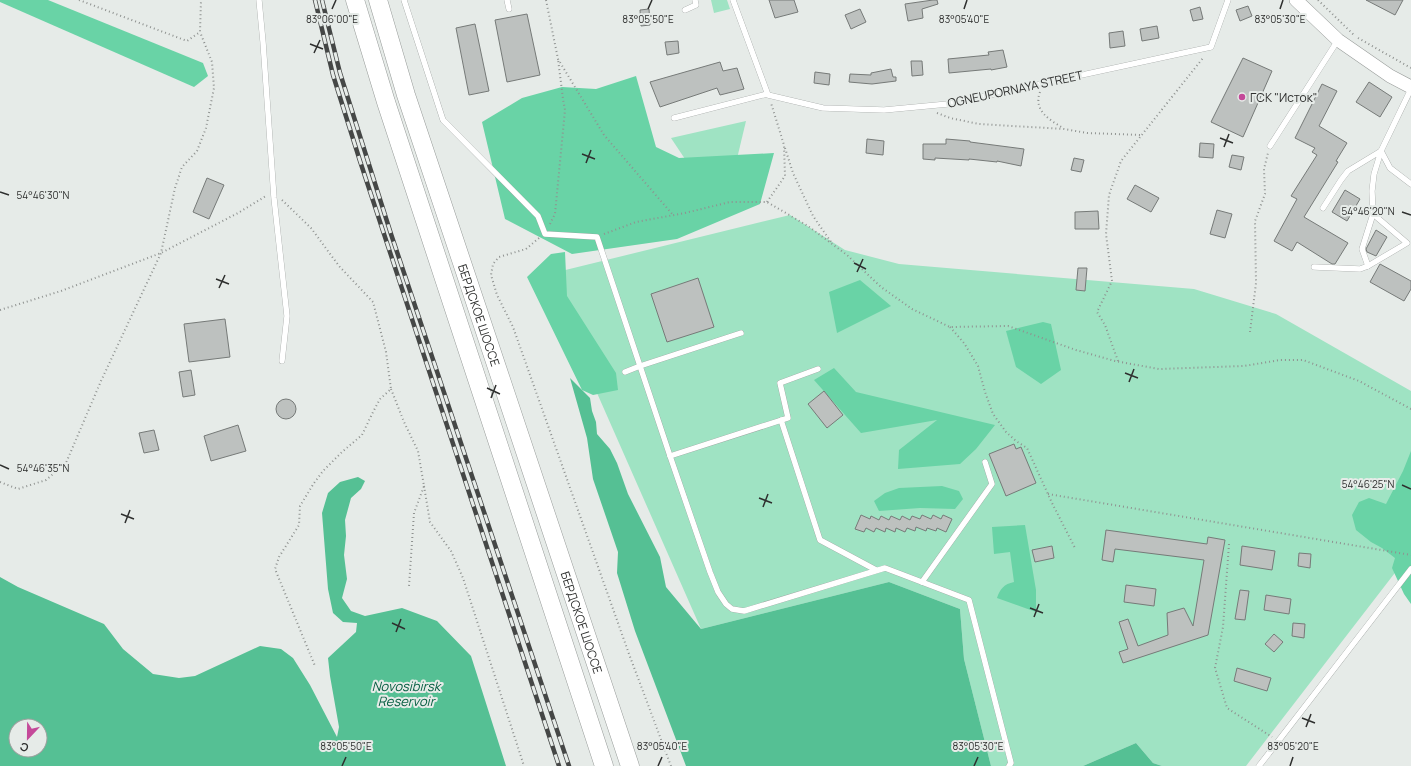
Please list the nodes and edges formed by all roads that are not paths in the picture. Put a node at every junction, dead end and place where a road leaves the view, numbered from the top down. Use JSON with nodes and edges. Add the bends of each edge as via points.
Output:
{"nodes":[{"id":1,"x":259,"y":0,"type":"edge"},
{"id":2,"x":355,"y":0,"type":"edge"},
{"id":3,"x":378,"y":0,"type":"edge"},
{"id":4,"x":404,"y":0,"type":"edge"},
{"id":5,"x":507,"y":0,"type":"edge"},
{"id":6,"x":694,"y":0,"type":"edge"},
{"id":7,"x":733,"y":0,"type":"edge"},
{"id":8,"x":1228,"y":0,"type":"edge"},
{"id":9,"x":1296,"y":0,"type":"edge"},
{"id":10,"x":509,"y":9,"type":"dead end"},
{"id":11,"x":685,"y":10,"type":"dead end"},
{"id":12,"x":1338,"y":40,"type":"junction"},
{"id":13,"x":1411,"y":88,"type":"edge"},
{"id":14,"x":768,"y":94,"type":"junction"},
{"id":15,"x":674,"y":118,"type":"dead end"},
{"id":16,"x":1270,"y":146,"type":"road end"},
{"id":17,"x":1381,"y":151,"type":"junction"},
{"id":18,"x":1411,"y":184,"type":"edge"},
{"id":19,"x":1323,"y":208,"type":"dead end"},
{"id":20,"x":1373,"y":214,"type":"junction"},
{"id":21,"x":1409,"y":244,"type":"edge"},
{"id":22,"x":1314,"y":266,"type":"dead end"},
{"id":23,"x":1368,"y":266,"type":"junction"},
{"id":24,"x":741,"y":333,"type":"dead end"},
{"id":25,"x":282,"y":361,"type":"dead end"},
{"id":26,"x":640,"y":366,"type":"junction"},
{"id":27,"x":818,"y":369,"type":"dead end"},
{"id":28,"x":626,"y":372,"type":"dead end"},
{"id":29,"x":781,"y":420,"type":"junction"},
{"id":30,"x":670,"y":456,"type":"junction"},
{"id":31,"x":985,"y":462,"type":"dead end"},
{"id":32,"x":1411,"y":569,"type":"edge"},
{"id":33,"x":876,"y":570,"type":"junction"},
{"id":34,"x":922,"y":582,"type":"junction"},
{"id":35,"x":604,"y":766,"type":"edge"},
{"id":36,"x":630,"y":766,"type":"edge"},
{"id":37,"x":1009,"y":766,"type":"edge"},
{"id":38,"x":1259,"y":766,"type":"edge"}],
"edges":[{"from":1,"to":25,"type":"lane","via":[[274,192],[287,316]]},
{"from":2,"to":35,"type":"highway","name":"БЕРДСКОЕ ШОССЕ","via":[[386,102]]},
{"from":3,"to":36,"type":"highway","name":"БЕРДСКОЕ ШОССЕ","via":[[406,95]]},
{"from":4,"to":26,"type":"lane","via":[[443,120],[538,216],[545,234],[597,237]]},
{"from":5,"to":10,"type":"lane"},
{"from":6,"to":11,"type":"lane","via":[[696,5]]},
{"from":7,"to":14,"type":"lane"},
{"from":8,"to":14,"type":"lane","name":"OGNEUPORNAYA STREET","via":[[1211,47],[948,104],[884,110],[823,108]]},
{"from":9,"to":12,"type":"street"},
{"from":12,"to":13,"type":"street"},
{"from":12,"to":16,"type":"lane"},
{"from":13,"to":17,"type":"lane"},
{"from":14,"to":15,"type":"lane"},
{"from":17,"to":18,"type":"lane","via":[[1390,168]]},
{"from":17,"to":19,"type":"lane","via":[[1348,172]]},
{"from":17,"to":20,"type":"lane","via":[[1374,174]]},
{"from":20,"to":21,"type":"lane"},
{"from":20,"to":23,"type":"lane","via":[[1362,249]]},
{"from":21,"to":23,"type":"lane"},
{"from":22,"to":23,"type":"lane","via":[[1360,269]]},
{"from":24,"to":26,"type":"lane"},
{"from":26,"to":28,"type":"lane"},
{"from":26,"to":30,"type":"lane"},
{"from":27,"to":29,"type":"lane","via":[[780,382],[788,418]]},
{"from":29,"to":30,"type":"lane"},
{"from":29,"to":33,"type":"lane","via":[[820,540]]},
{"from":30,"to":33,"type":"lane","via":[[718,592],[732,609],[744,611]]},
{"from":31,"to":34,"type":"lane","via":[[992,484]]},
{"from":32,"to":38,"type":"lane"},
{"from":33,"to":34,"type":"lane","via":[[885,568]]},
{"from":34,"to":37,"type":"lane","via":[[969,600],[1011,763]]}]}
